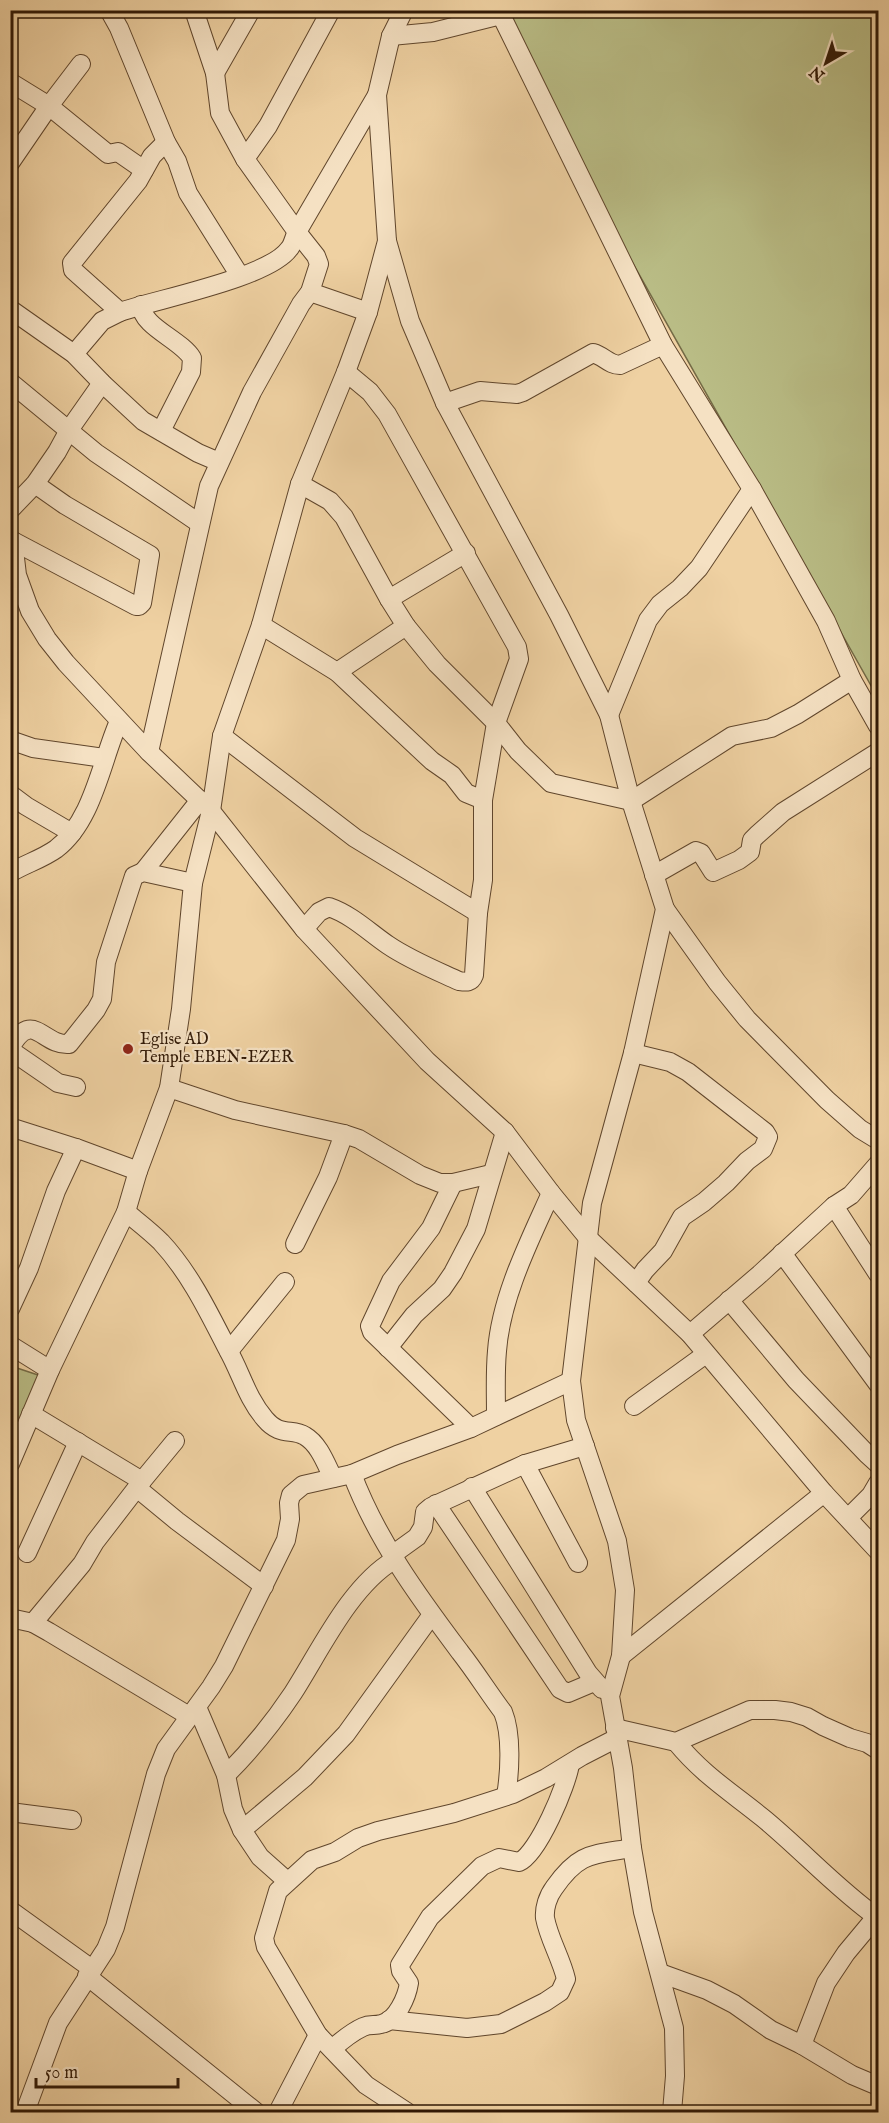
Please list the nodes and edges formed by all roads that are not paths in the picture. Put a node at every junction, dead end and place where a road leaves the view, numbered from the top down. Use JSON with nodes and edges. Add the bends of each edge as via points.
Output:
{"nodes":[{"id":1,"x":109,"y":10,"type":"edge"},
{"id":2,"x":194,"y":10,"type":"edge"},
{"id":3,"x":251,"y":10,"type":"edge"},
{"id":4,"x":331,"y":10,"type":"edge"},
{"id":5,"x":404,"y":10,"type":"edge"},
{"id":6,"x":501,"y":12,"type":"edge"},
{"id":7,"x":391,"y":36,"type":"junction"},
{"id":8,"x":81,"y":64,"type":"dead end"},
{"id":9,"x":215,"y":73,"type":"junction"},
{"id":10,"x":10,"y":81,"type":"edge"},
{"id":11,"x":377,"y":95,"type":"junction"},
{"id":12,"x":49,"y":106,"type":"junction"},
{"id":13,"x":166,"y":142,"type":"junction"},
{"id":14,"x":245,"y":159,"type":"junction"},
{"id":15,"x":10,"y":164,"type":"edge"},
{"id":16,"x":144,"y":170,"type":"junction"},
{"id":17,"x":297,"y":232,"type":"junction"},
{"id":18,"x":387,"y":241,"type":"junction"},
{"id":19,"x":240,"y":276,"type":"junction"},
{"id":20,"x":310,"y":292,"type":"junction"},
{"id":21,"x":141,"y":304,"type":"junction"},
{"id":22,"x":10,"y":309,"type":"edge"},
{"id":23,"x":120,"y":312,"type":"junction"},
{"id":24,"x":368,"y":312,"type":"junction"},
{"id":25,"x":663,"y":345,"type":"junction"},
{"id":26,"x":74,"y":354,"type":"junction"},
{"id":27,"x":346,"y":372,"type":"junction"},
{"id":28,"x":10,"y":382,"type":"edge"},
{"id":29,"x":102,"y":383,"type":"junction"},
{"id":30,"x":445,"y":403,"type":"junction"},
{"id":31,"x":69,"y":430,"type":"junction"},
{"id":32,"x":161,"y":431,"type":"junction"},
{"id":33,"x":219,"y":462,"type":"junction"},
{"id":34,"x":35,"y":484,"type":"junction"},
{"id":35,"x":300,"y":484,"type":"junction"},
{"id":36,"x":752,"y":489,"type":"junction"},
{"id":37,"x":10,"y":510,"type":"edge"},
{"id":38,"x":199,"y":523,"type":"junction"},
{"id":39,"x":12,"y":540,"type":"edge"},
{"id":40,"x":466,"y":553,"type":"junction"},
{"id":41,"x":389,"y":599,"type":"junction"},
{"id":42,"x":261,"y":625,"type":"junction"},
{"id":43,"x":406,"y":626,"type":"junction"},
{"id":44,"x":337,"y":672,"type":"junction"},
{"id":45,"x":852,"y":680,"type":"junction"},
{"id":46,"x":609,"y":715,"type":"junction"},
{"id":47,"x":119,"y":721,"type":"junction"},
{"id":48,"x":496,"y":723,"type":"junction"},
{"id":49,"x":879,"y":726,"type":"edge"},
{"id":50,"x":222,"y":736,"type":"junction"},
{"id":51,"x":10,"y":740,"type":"edge"},
{"id":52,"x":148,"y":752,"type":"junction"},
{"id":53,"x":879,"y":752,"type":"edge"},
{"id":54,"x":104,"y":758,"type":"junction"},
{"id":55,"x":10,"y":794,"type":"edge"},
{"id":56,"x":483,"y":800,"type":"junction"},
{"id":57,"x":631,"y":801,"type":"junction"},
{"id":58,"x":206,"y":806,"type":"junction"},
{"id":59,"x":72,"y":833,"type":"junction"},
{"id":60,"x":143,"y":872,"type":"junction"},
{"id":61,"x":10,"y":873,"type":"edge"},
{"id":62,"x":654,"y":875,"type":"junction"},
{"id":63,"x":193,"y":883,"type":"junction"},
{"id":64,"x":665,"y":909,"type":"junction"},
{"id":65,"x":478,"y":913,"type":"junction"},
{"id":66,"x":304,"y":929,"type":"junction"},
{"id":67,"x":10,"y":1049,"type":"edge"},
{"id":68,"x":633,"y":1053,"type":"junction"},
{"id":69,"x":76,"y":1087,"type":"dead end"},
{"id":70,"x":169,"y":1088,"type":"junction"},
{"id":71,"x":10,"y":1127,"type":"edge"},
{"id":72,"x":505,"y":1132,"type":"junction"},
{"id":73,"x":344,"y":1134,"type":"junction"},
{"id":74,"x":879,"y":1140,"type":"edge"},
{"id":75,"x":76,"y":1148,"type":"junction"},
{"id":76,"x":879,"y":1164,"type":"edge"},
{"id":77,"x":138,"y":1170,"type":"junction"},
{"id":78,"x":491,"y":1174,"type":"junction"},
{"id":79,"x":453,"y":1184,"type":"junction"},
{"id":80,"x":551,"y":1193,"type":"junction"},
{"id":81,"x":834,"y":1206,"type":"junction"},
{"id":82,"x":126,"y":1212,"type":"junction"},
{"id":83,"x":588,"y":1238,"type":"junction"},
{"id":84,"x":295,"y":1244,"type":"dead end"},
{"id":85,"x":782,"y":1252,"type":"junction"},
{"id":86,"x":879,"y":1274,"type":"edge"},
{"id":87,"x":285,"y":1282,"type":"dead end"},
{"id":88,"x":636,"y":1283,"type":"junction"},
{"id":89,"x":729,"y":1300,"type":"junction"},
{"id":90,"x":10,"y":1309,"type":"edge"},
{"id":91,"x":690,"y":1335,"type":"junction"},
{"id":92,"x":10,"y":1345,"type":"edge"},
{"id":93,"x":388,"y":1348,"type":"junction"},
{"id":94,"x":229,"y":1352,"type":"junction"},
{"id":95,"x":706,"y":1354,"type":"junction"},
{"id":96,"x":50,"y":1370,"type":"junction"},
{"id":97,"x":571,"y":1381,"type":"junction"},
{"id":98,"x":879,"y":1384,"type":"edge"},
{"id":99,"x":634,"y":1406,"type":"dead end"},
{"id":100,"x":31,"y":1413,"type":"junction"},
{"id":101,"x":496,"y":1416,"type":"junction"},
{"id":102,"x":471,"y":1428,"type":"junction"},
{"id":103,"x":78,"y":1442,"type":"junction"},
{"id":104,"x":175,"y":1442,"type":"dead end"},
{"id":105,"x":585,"y":1446,"type":"junction"},
{"id":106,"x":10,"y":1464,"type":"edge"},
{"id":107,"x":525,"y":1464,"type":"junction"},
{"id":108,"x":879,"y":1464,"type":"edge"},
{"id":109,"x":352,"y":1474,"type":"junction"},
{"id":110,"x":333,"y":1478,"type":"junction"},
{"id":111,"x":879,"y":1483,"type":"edge"},
{"id":112,"x":139,"y":1484,"type":"junction"},
{"id":113,"x":472,"y":1487,"type":"junction"},
{"id":114,"x":824,"y":1493,"type":"junction"},
{"id":115,"x":436,"y":1504,"type":"junction"},
{"id":116,"x":848,"y":1518,"type":"junction"},
{"id":117,"x":879,"y":1551,"type":"edge"},
{"id":118,"x":27,"y":1553,"type":"dead end"},
{"id":119,"x":393,"y":1558,"type":"junction"},
{"id":120,"x":578,"y":1563,"type":"dead end"},
{"id":121,"x":264,"y":1586,"type":"junction"},
{"id":122,"x":431,"y":1616,"type":"junction"},
{"id":123,"x":10,"y":1617,"type":"edge"},
{"id":124,"x":33,"y":1623,"type":"junction"},
{"id":125,"x":621,"y":1656,"type":"junction"},
{"id":126,"x":594,"y":1682,"type":"junction"},
{"id":127,"x":610,"y":1696,"type":"junction"},
{"id":128,"x":193,"y":1712,"type":"junction"},
{"id":129,"x":616,"y":1733,"type":"junction"},
{"id":130,"x":676,"y":1742,"type":"junction"},
{"id":131,"x":879,"y":1750,"type":"edge"},
{"id":132,"x":570,"y":1764,"type":"junction"},
{"id":133,"x":226,"y":1775,"type":"junction"},
{"id":134,"x":506,"y":1796,"type":"junction"},
{"id":135,"x":10,"y":1812,"type":"edge"},
{"id":136,"x":72,"y":1820,"type":"dead end"},
{"id":137,"x":242,"y":1830,"type":"junction"},
{"id":138,"x":632,"y":1848,"type":"junction"},
{"id":139,"x":287,"y":1881,"type":"junction"},
{"id":140,"x":10,"y":1910,"type":"edge"},
{"id":141,"x":877,"y":1917,"type":"edge"},
{"id":142,"x":89,"y":1973,"type":"junction"},
{"id":143,"x":660,"y":1973,"type":"junction"},
{"id":144,"x":389,"y":2020,"type":"junction"},
{"id":145,"x":318,"y":2035,"type":"junction"},
{"id":146,"x":802,"y":2045,"type":"junction"},
{"id":147,"x":332,"y":2049,"type":"junction"},
{"id":148,"x":879,"y":2086,"type":"edge"},
{"id":149,"x":25,"y":2112,"type":"edge"},
{"id":150,"x":256,"y":2112,"type":"edge"},
{"id":151,"x":278,"y":2112,"type":"edge"},
{"id":152,"x":407,"y":2112,"type":"edge"},
{"id":153,"x":672,"y":2112,"type":"edge"}],
"edges":[{"from":1,"to":13,"type":"street"},
{"from":2,"to":9,"type":"street"},
{"from":3,"to":9,"type":"street"},
{"from":4,"to":14,"type":"street","via":[[268,126]]},
{"from":5,"to":7,"type":"street"},
{"from":6,"to":7,"type":"street","via":[[441,31]]},
{"from":6,"to":25,"type":"street"},
{"from":7,"to":11,"type":"street"},
{"from":8,"to":12,"type":"street"},
{"from":9,"to":14,"type":"street","via":[[220,113]]},
{"from":10,"to":12,"type":"street"},
{"from":11,"to":17,"type":"street"},
{"from":11,"to":18,"type":"street"},
{"from":12,"to":15,"type":"street"},
{"from":12,"to":16,"type":"street","via":[[108,154],[118,152]]},
{"from":13,"to":16,"type":"street"},
{"from":13,"to":19,"type":"street","via":[[188,193]]},
{"from":14,"to":17,"type":"street"},
{"from":16,"to":23,"type":"street","via":[[72,263],[73,270]]},
{"from":17,"to":19,"type":"street","via":[[289,249],[277,259]]},
{"from":17,"to":20,"type":"street","via":[[319,264]]},
{"from":18,"to":24,"type":"street"},
{"from":18,"to":30,"type":"street","via":[[410,321]]},
{"from":19,"to":21,"type":"street"},
{"from":20,"to":24,"type":"street"},
{"from":20,"to":33,"type":"street","via":[[252,392]]},
{"from":21,"to":23,"type":"street"},
{"from":21,"to":32,"type":"street","via":[[150,322],[188,352],[193,362]]},
{"from":22,"to":26,"type":"street"},
{"from":23,"to":26,"type":"street","via":[[102,321]]},
{"from":24,"to":27,"type":"street"},
{"from":25,"to":30,"type":"street","via":[[620,365],[594,353],[517,394],[480,391]]},
{"from":25,"to":36,"type":"street"},
{"from":26,"to":29,"type":"street"},
{"from":27,"to":35,"type":"street"},
{"from":27,"to":40,"type":"street","via":[[370,392],[387,414]]},
{"from":28,"to":31,"type":"street"},
{"from":29,"to":31,"type":"street"},
{"from":29,"to":32,"type":"street","via":[[143,421]]},
{"from":30,"to":46,"type":"street"},
{"from":31,"to":34,"type":"street"},
{"from":31,"to":38,"type":"street"},
{"from":32,"to":33,"type":"street"},
{"from":33,"to":38,"type":"street"},
{"from":34,"to":37,"type":"street"},
{"from":34,"to":39,"type":"street","via":[[150,555],[142,603],[136,606]]},
{"from":35,"to":41,"type":"street","via":[[330,501],[344,517]]},
{"from":35,"to":42,"type":"street"},
{"from":36,"to":45,"type":"street","via":[[826,621]]},
{"from":36,"to":46,"type":"street","via":[[699,568],[648,620]]},
{"from":38,"to":52,"type":"street"},
{"from":39,"to":47,"type":"street","via":[[17,575],[30,611],[47,639]]},
{"from":40,"to":41,"type":"street"},
{"from":40,"to":48,"type":"street","via":[[517,647],[519,659]]},
{"from":41,"to":43,"type":"street"},
{"from":42,"to":44,"type":"street"},
{"from":42,"to":50,"type":"street"},
{"from":43,"to":44,"type":"street"},
{"from":43,"to":48,"type":"street"},
{"from":44,"to":56,"type":"street","via":[[452,775],[466,793]]},
{"from":45,"to":49,"type":"street"},
{"from":45,"to":57,"type":"street","via":[[771,728],[732,736]]},
{"from":46,"to":57,"type":"street"},
{"from":47,"to":52,"type":"street"},
{"from":47,"to":54,"type":"street"},
{"from":48,"to":56,"type":"street"},
{"from":48,"to":57,"type":"street","via":[[551,783]]},
{"from":50,"to":58,"type":"street"},
{"from":50,"to":65,"type":"street","via":[[355,838]]},
{"from":51,"to":54,"type":"street","via":[[33,748]]},
{"from":52,"to":58,"type":"street"},
{"from":53,"to":62,"type":"street","via":[[783,812],[752,840],[750,852],[739,860],[713,872],[696,851]]},
{"from":54,"to":59,"type":"street","via":[[94,794]]},
{"from":55,"to":59,"type":"street"},
{"from":56,"to":65,"type":"street","via":[[483,880]]},
{"from":57,"to":62,"type":"street"},
{"from":58,"to":60,"type":"street"},
{"from":58,"to":63,"type":"street"},
{"from":58,"to":66,"type":"street"},
{"from":59,"to":61,"type":"street","via":[[57,848]]},
{"from":60,"to":63,"type":"street"},
{"from":60,"to":67,"type":"street","via":[[134,876],[106,962],[102,999],[85,1025],[69,1044],[23,1030]]},
{"from":62,"to":64,"type":"street"},
{"from":63,"to":70,"type":"street"},
{"from":64,"to":68,"type":"street"},
{"from":64,"to":74,"type":"street","via":[[747,1018],[827,1100]]},
{"from":65,"to":66,"type":"street","via":[[474,975],[467,982],[405,955],[329,907]]},
{"from":66,"to":72,"type":"street","via":[[427,1061]]},
{"from":67,"to":69,"type":"street","via":[[58,1083]]},
{"from":68,"to":83,"type":"street","via":[[592,1203]]},
{"from":68,"to":88,"type":"street","via":[[670,1062],[688,1072],[768,1137],[763,1149],[682,1217],[663,1251]]},
{"from":70,"to":73,"type":"street","via":[[235,1110]]},
{"from":70,"to":77,"type":"street"},
{"from":71,"to":75,"type":"street"},
{"from":72,"to":78,"type":"street"},
{"from":72,"to":80,"type":"street"},
{"from":73,"to":79,"type":"street","via":[[429,1180]]},
{"from":73,"to":84,"type":"street","via":[[328,1178]]},
{"from":75,"to":77,"type":"street"},
{"from":75,"to":90,"type":"street"},
{"from":76,"to":81,"type":"street"},
{"from":77,"to":82,"type":"street"},
{"from":78,"to":79,"type":"street"},
{"from":78,"to":93,"type":"street","via":[[476,1229],[453,1274]]},
{"from":79,"to":93,"type":"street","via":[[431,1228],[391,1281],[372,1320],[372,1332]]},
{"from":80,"to":83,"type":"street"},
{"from":80,"to":101,"type":"street","via":[[509,1292],[496,1350]]},
{"from":81,"to":85,"type":"street"},
{"from":81,"to":86,"type":"street"},
{"from":82,"to":94,"type":"street","via":[[162,1243],[199,1293]]},
{"from":82,"to":96,"type":"street"},
{"from":83,"to":88,"type":"street"},
{"from":83,"to":97,"type":"street"},
{"from":85,"to":89,"type":"street"},
{"from":85,"to":98,"type":"street"},
{"from":87,"to":94,"type":"street"},
{"from":88,"to":91,"type":"street"},
{"from":89,"to":91,"type":"street"},
{"from":89,"to":108,"type":"street","via":[[796,1380]]},
{"from":91,"to":95,"type":"street"},
{"from":92,"to":96,"type":"street"},
{"from":93,"to":102,"type":"street"},
{"from":94,"to":110,"type":"street","via":[[251,1400],[266,1420],[278,1429],[308,1437]]},
{"from":95,"to":99,"type":"street"},
{"from":95,"to":114,"type":"street"},
{"from":96,"to":100,"type":"street"},
{"from":97,"to":101,"type":"street"},
{"from":97,"to":105,"type":"street","via":[[576,1420]]},
{"from":100,"to":103,"type":"street"},
{"from":100,"to":106,"type":"street"},
{"from":101,"to":102,"type":"street"},
{"from":102,"to":109,"type":"street"},
{"from":103,"to":112,"type":"street"},
{"from":103,"to":118,"type":"street"},
{"from":104,"to":112,"type":"street"},
{"from":105,"to":107,"type":"street"},
{"from":105,"to":125,"type":"street","via":[[622,1567],[625,1590]]},
{"from":107,"to":113,"type":"street"},
{"from":107,"to":120,"type":"street"},
{"from":109,"to":110,"type":"street"},
{"from":109,"to":119,"type":"street"},
{"from":110,"to":121,"type":"street","via":[[303,1485],[291,1495],[289,1532]]},
{"from":111,"to":116,"type":"street"},
{"from":112,"to":121,"type":"street","via":[[177,1521]]},
{"from":112,"to":124,"type":"street","via":[[82,1564]]},
{"from":113,"to":115,"type":"street"},
{"from":113,"to":126,"type":"street"},
{"from":114,"to":116,"type":"street"},
{"from":114,"to":125,"type":"street"},
{"from":115,"to":119,"type":"street","via":[[425,1512],[417,1537]]},
{"from":115,"to":126,"type":"street","via":[[560,1689],[568,1692]]},
{"from":116,"to":117,"type":"street"},
{"from":119,"to":122,"type":"street"},
{"from":119,"to":133,"type":"street","via":[[340,1617],[270,1726]]},
{"from":121,"to":128,"type":"street","via":[[224,1665]]},
{"from":122,"to":134,"type":"street","via":[[503,1712],[508,1731]]},
{"from":122,"to":137,"type":"street","via":[[346,1734],[305,1777]]},
{"from":123,"to":124,"type":"street"},
{"from":124,"to":128,"type":"street"},
{"from":125,"to":127,"type":"street"},
{"from":126,"to":127,"type":"street"},
{"from":127,"to":129,"type":"street"},
{"from":128,"to":133,"type":"street"},
{"from":128,"to":142,"type":"street","via":[[166,1749],[156,1774],[115,1927]]},
{"from":129,"to":130,"type":"street"},
{"from":129,"to":132,"type":"street"},
{"from":129,"to":138,"type":"street"},
{"from":130,"to":131,"type":"street","via":[[750,1710],[775,1710],[807,1717]]},
{"from":130,"to":141,"type":"street","via":[[711,1780],[763,1819]]},
{"from":132,"to":134,"type":"street"},
{"from":132,"to":144,"type":"street","via":[[561,1796],[527,1858],[519,1862],[499,1858],[490,1861],[430,1917],[400,1965],[409,1985]]},
{"from":133,"to":137,"type":"street"},
{"from":134,"to":139,"type":"street","via":[[358,1838],[312,1860]]},
{"from":135,"to":136,"type":"street"},
{"from":137,"to":139,"type":"street","via":[[260,1857]]},
{"from":138,"to":143,"type":"street","via":[[643,1912]]},
{"from":138,"to":144,"type":"street","via":[[577,1861],[552,1891],[544,1915],[566,1979],[560,1992],[501,2024],[467,2028]]},
{"from":139,"to":145,"type":"street","via":[[277,1896],[265,1943]]},
{"from":140,"to":142,"type":"street"},
{"from":141,"to":146,"type":"street","via":[[826,1983]]},
{"from":142,"to":149,"type":"street","via":[[57,2023]]},
{"from":142,"to":150,"type":"street"},
{"from":143,"to":146,"type":"street","via":[[707,1990]]},
{"from":143,"to":153,"type":"street","via":[[674,2028]]},
{"from":144,"to":147,"type":"street","via":[[361,2028]]},
{"from":145,"to":147,"type":"street"},
{"from":145,"to":151,"type":"street"},
{"from":146,"to":148,"type":"street"},
{"from":147,"to":152,"type":"street","via":[[366,2085]]}]}
